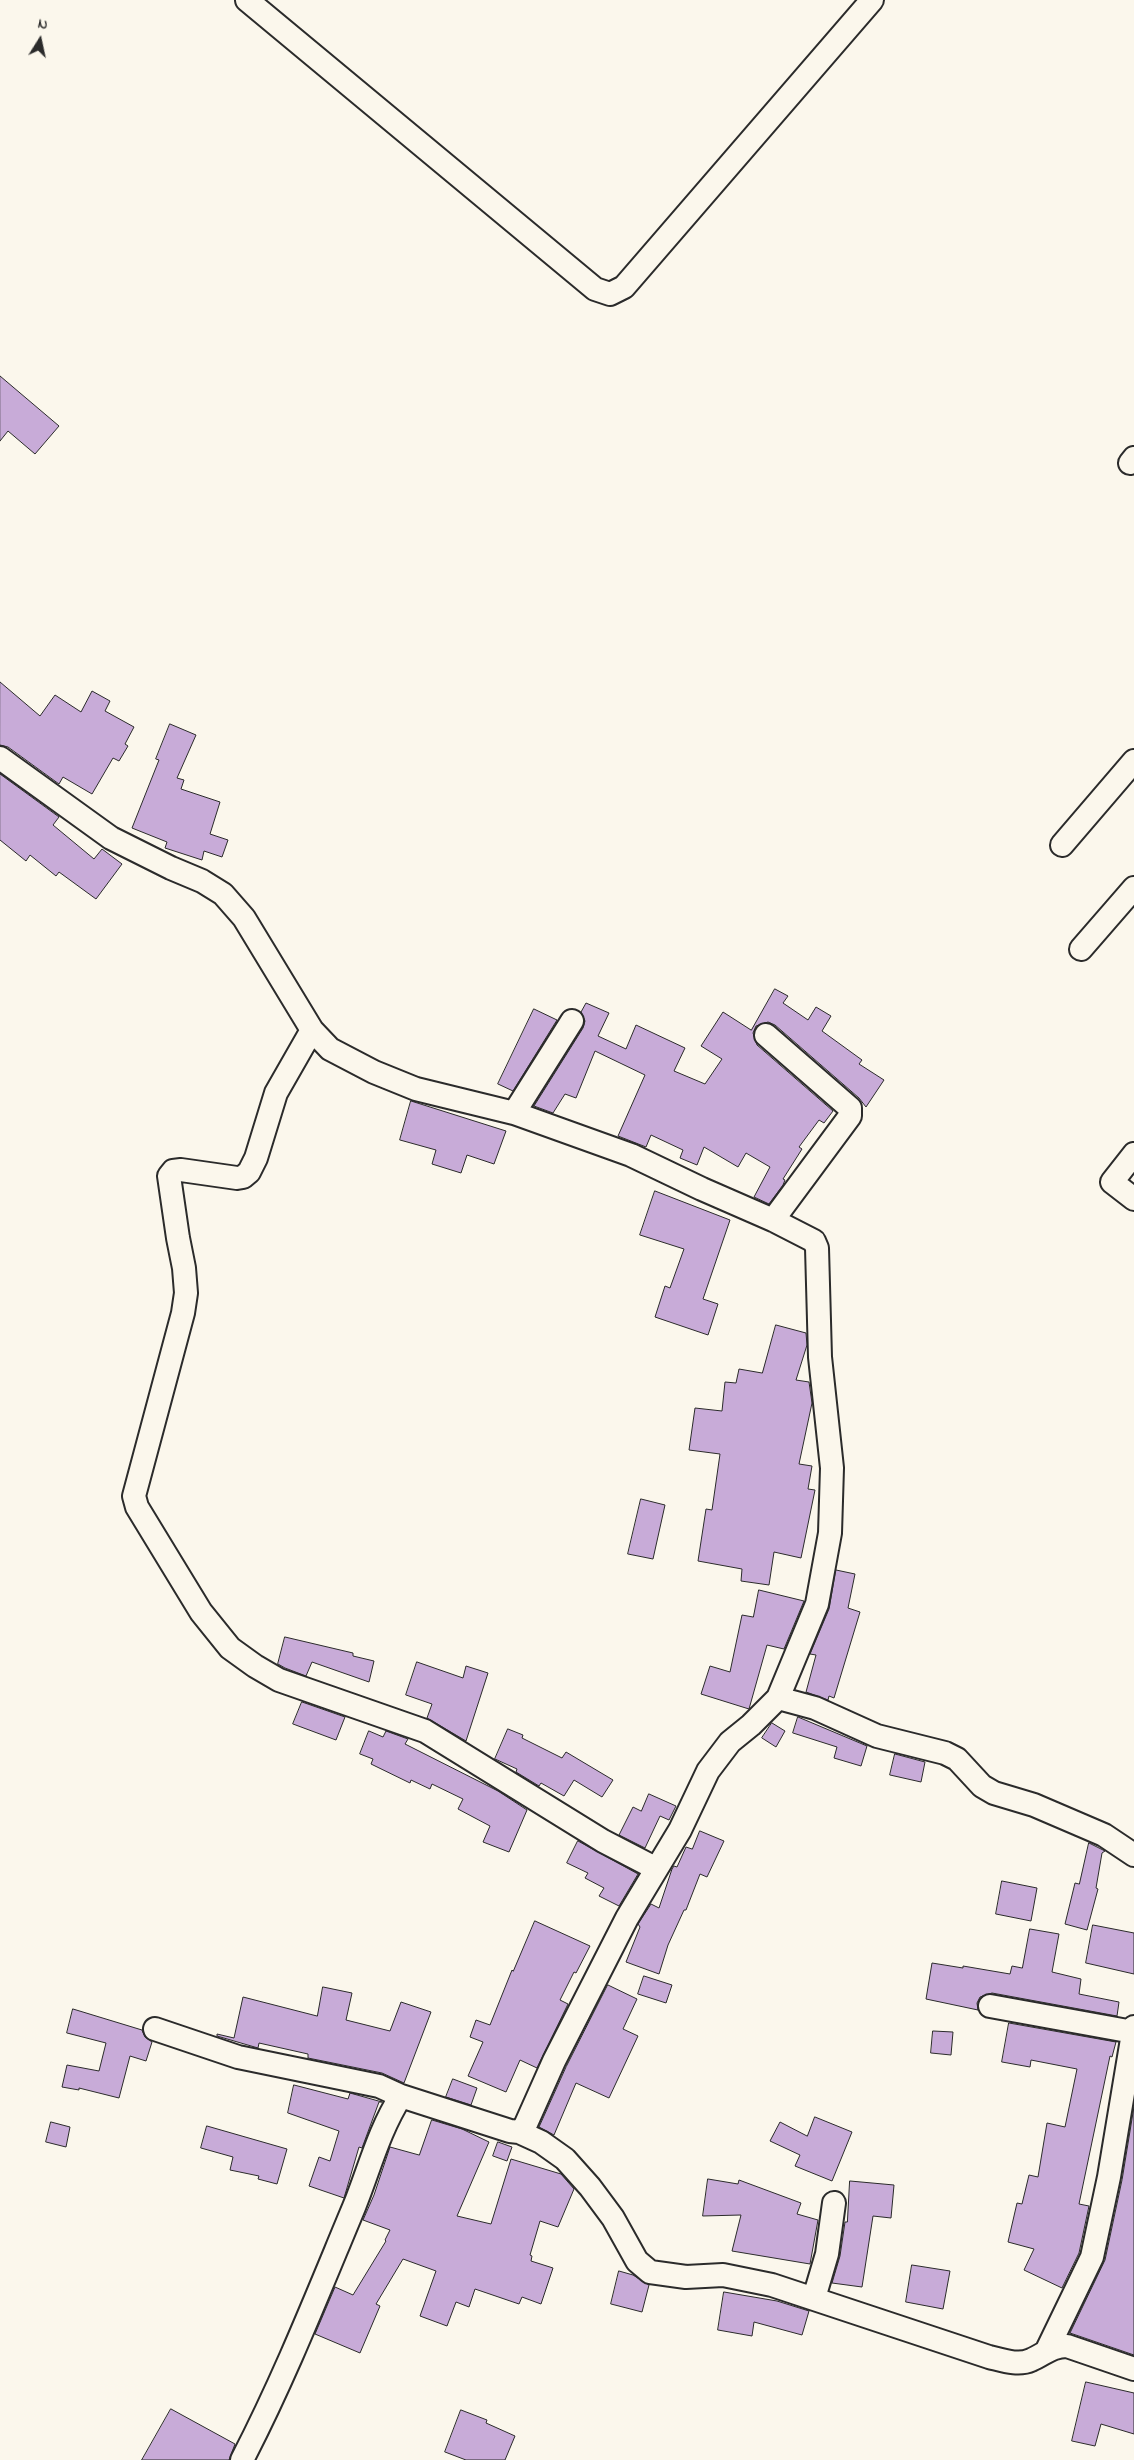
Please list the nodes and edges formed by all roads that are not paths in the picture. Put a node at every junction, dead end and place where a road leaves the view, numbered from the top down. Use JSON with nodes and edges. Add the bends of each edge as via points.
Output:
{"nodes":[{"id":1,"x":872,"y":0,"type":"edge"},
{"id":2,"x":253,"y":2,"type":"edge"},
{"id":3,"x":0,"y":758,"type":"edge"},
{"id":4,"x":1134,"y":761,"type":"edge"},
{"id":5,"x":1062,"y":845,"type":"dead end"},
{"id":6,"x":1134,"y":888,"type":"edge"},
{"id":7,"x":1080,"y":950,"type":"dead end"},
{"id":8,"x":572,"y":1021,"type":"dead end"},
{"id":9,"x":312,"y":1030,"type":"junction"},
{"id":10,"x":766,"y":1035,"type":"dead end"},
{"id":11,"x":514,"y":1113,"type":"junction"},
{"id":12,"x":1134,"y":1154,"type":"edge"},
{"id":13,"x":1134,"y":1199,"type":"edge"},
{"id":14,"x":773,"y":1220,"type":"junction"},
{"id":15,"x":778,"y":1698,"type":"junction"},
{"id":16,"x":1134,"y":1855,"type":"edge"},
{"id":17,"x":655,"y":1868,"type":"junction"},
{"id":18,"x":990,"y":2006,"type":"dead end"},
{"id":19,"x":155,"y":2028,"type":"dead end"},
{"id":20,"x":1134,"y":2029,"type":"edge"},
{"id":21,"x":401,"y":2096,"type":"junction"},
{"id":22,"x":519,"y":2132,"type":"junction"},
{"id":23,"x":834,"y":2203,"type":"dead end"},
{"id":24,"x":814,"y":2298,"type":"junction"},
{"id":25,"x":1047,"y":2350,"type":"junction"},
{"id":26,"x":1134,"y":2370,"type":"edge"},
{"id":27,"x":242,"y":2460,"type":"edge"}],
"edges":[{"from":1,"to":2,"type":"street","via":[[624,287],[610,294],[596,289]]},
{"from":3,"to":9,"type":"street","via":[[111,838],[223,894],[244,918]]},
{"from":4,"to":5,"type":"street"},
{"from":6,"to":7,"type":"street"},
{"from":8,"to":11,"type":"street"},
{"from":9,"to":11,"type":"street","via":[[330,1049],[416,1089]]},
{"from":9,"to":17,"type":"street","via":[[276,1093],[256,1158],[248,1172],[237,1178],[181,1170],[173,1171],[169,1176],[186,1293],[134,1496],[137,1507],[201,1612],[230,1648],[255,1666],[279,1680],[425,1731],[596,1837]]},
{"from":10,"to":14,"type":"street","via":[[850,1108],[850,1116]]},
{"from":11,"to":14,"type":"street","via":[[631,1156]]},
{"from":12,"to":13,"type":"street","via":[[1112,1182]]},
{"from":14,"to":15,"type":"street","via":[[814,1241],[817,1248],[820,1357],[832,1468],[830,1533],[819,1596]]},
{"from":15,"to":16,"type":"street","via":[[815,1708],[877,1736],[945,1753],[994,1794],[1034,1805],[1104,1834]]},
{"from":15,"to":17,"type":"street","via":[[718,1754],[680,1830]]},
{"from":17,"to":22,"type":"street","via":[[554,2061],[530,2117]]},
{"from":18,"to":20,"type":"street"},
{"from":19,"to":21,"type":"street","via":[[238,2057],[379,2086]]},
{"from":20,"to":25,"type":"street","via":[[1092,2257]]},
{"from":21,"to":22,"type":"street"},
{"from":21,"to":27,"type":"street","via":[[379,2137],[296,2350]]},
{"from":22,"to":24,"type":"street","via":[[541,2142],[565,2159],[614,2218],[637,2262],[650,2272],[686,2277],[722,2275]]},
{"from":23,"to":24,"type":"street","via":[[827,2254]]},
{"from":24,"to":25,"type":"street","via":[[1008,2362],[1031,2360]]},
{"from":25,"to":26,"type":"street","via":[[1058,2346],[1075,2348]]}]}
